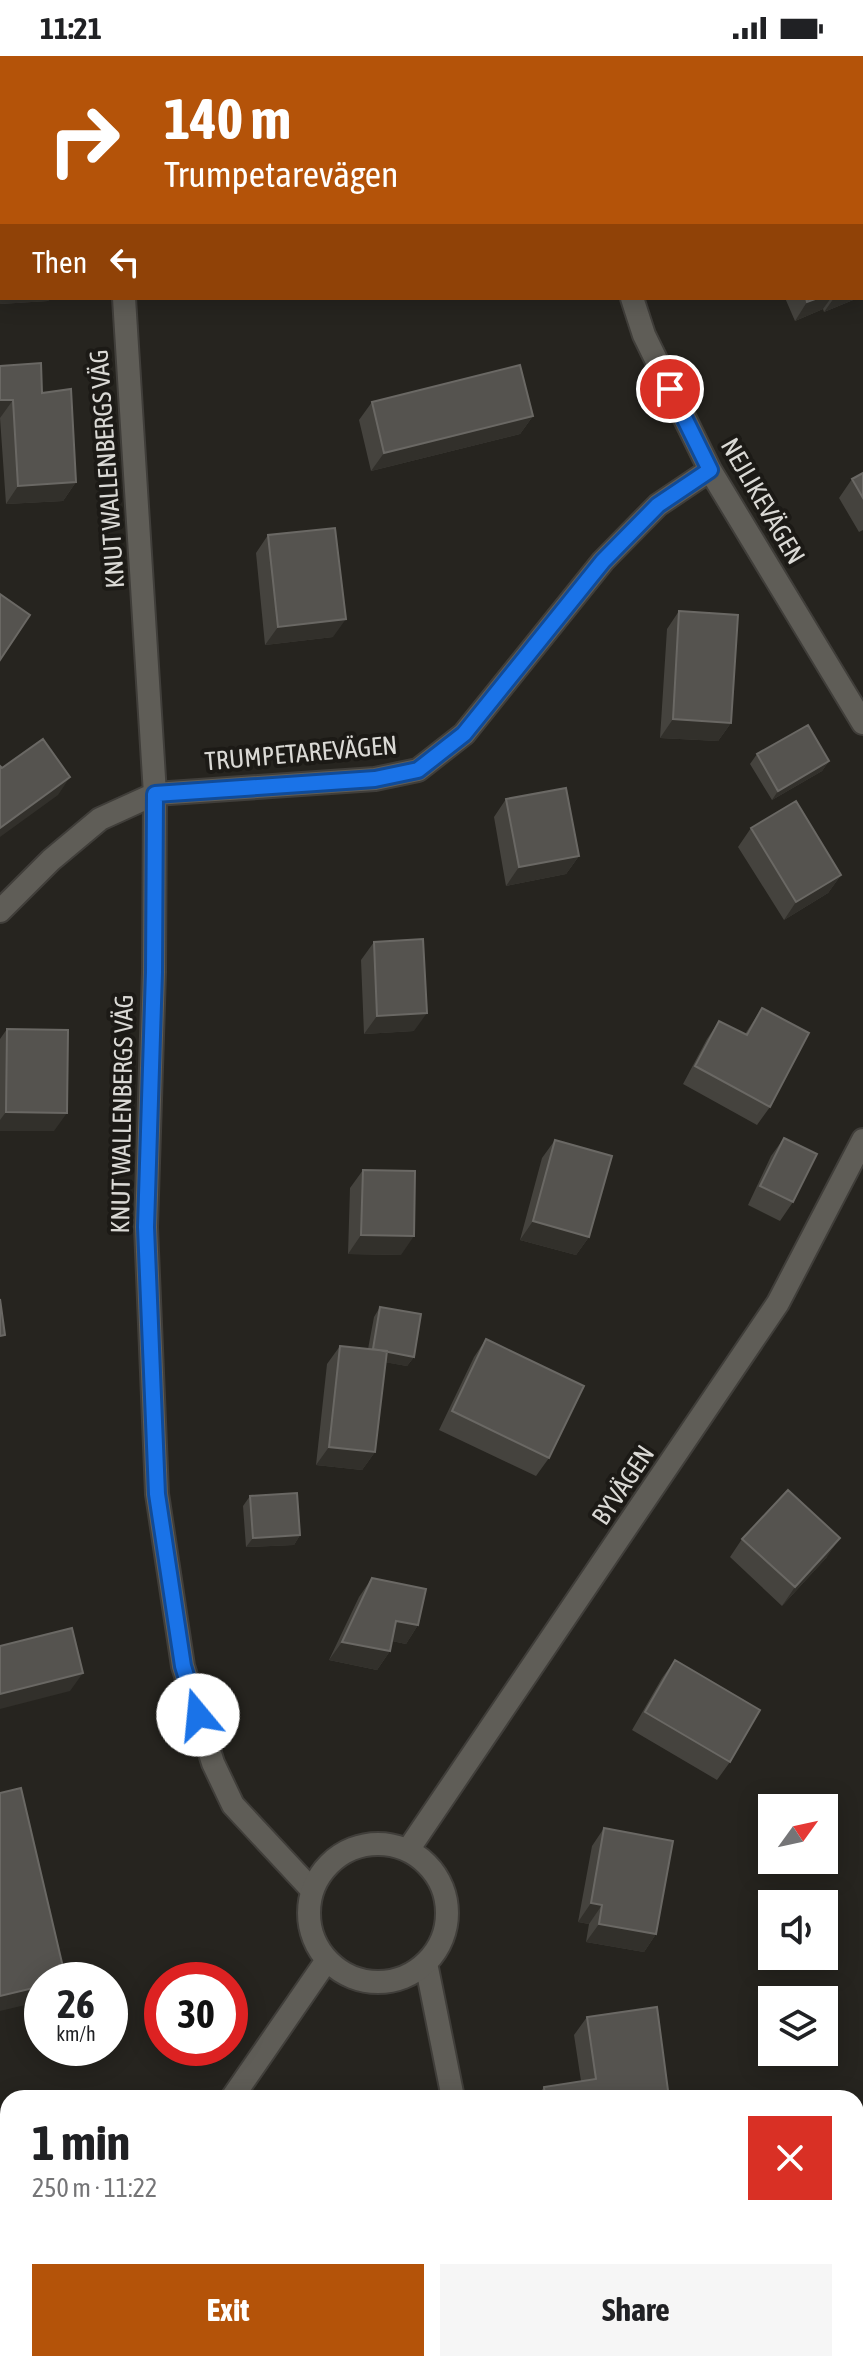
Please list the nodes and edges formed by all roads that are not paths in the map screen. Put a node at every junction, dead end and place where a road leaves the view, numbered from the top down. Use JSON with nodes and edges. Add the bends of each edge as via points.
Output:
{"nodes":[{"id":1,"x":124,"y":300,"type":"edge"},
{"id":2,"x":633,"y":300,"type":"edge"},
{"id":3,"x":710,"y":470,"type":"junction"},
{"id":4,"x":863,"y":723,"type":"edge"},
{"id":5,"x":155,"y":794,"type":"junction"},
{"id":6,"x":0,"y":911,"type":"edge"},
{"id":7,"x":863,"y":1140,"type":"edge"},
{"id":8,"x":408,"y":1850,"type":"junction"},
{"id":9,"x":312,"y":1890,"type":"junction"},
{"id":10,"x":327,"y":1960,"type":"junction"},
{"id":11,"x":426,"y":1963,"type":"junction"},
{"id":12,"x":238,"y":2090,"type":"edge"},
{"id":13,"x":451,"y":2090,"type":"edge"}],
"edges":[{"from":1,"to":5,"type":"street","name":"KNUT WALLENBERGS VÄG"},
{"from":2,"to":3,"type":"street","name":"NEJLIKEVÄGEN","via":[[644,335]]},
{"from":3,"to":4,"type":"street","name":"NEJLIKEVÄGEN"},
{"from":3,"to":5,"type":"street","name":"TRUMPETAREVÄGEN","via":[[658,505],[603,561],[464,734],[418,770],[375,779]]},
{"from":5,"to":6,"type":"street","name":"TRUMPETAREVÄGEN","via":[[100,819]]},
{"from":5,"to":9,"type":"street","name":"KNUT WALLENBERGS VÄG","via":[[146,1227],[157,1494],[183,1666],[213,1763],[233,1805]]},
{"from":7,"to":8,"type":"street","name":"BYVÄGEN","via":[[778,1303]]},
{"from":8,"to":9,"type":"street","via":[[378,1843],[353,1848],[324,1869]]},
{"from":8,"to":11,"type":"street","via":[[427,1863],[441,1883],[447,1906],[446,1931]]},
{"from":9,"to":10,"type":"street","via":[[311,1931]]},
{"from":10,"to":11,"type":"street","via":[[360,1980],[386,1982]]},
{"from":10,"to":12,"type":"street"},
{"from":11,"to":13,"type":"street"}]}
